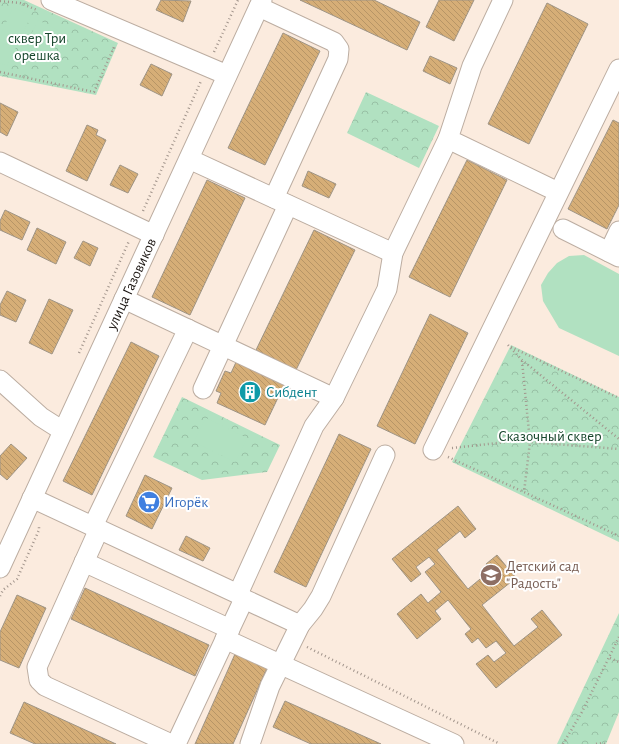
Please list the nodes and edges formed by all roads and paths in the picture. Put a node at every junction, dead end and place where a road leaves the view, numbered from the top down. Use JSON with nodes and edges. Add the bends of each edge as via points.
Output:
{"nodes":[{"id":1,"x":503,"y":0,"type":"edge"},
{"id":2,"x":0,"y":1,"type":"edge"},
{"id":3,"x":261,"y":3,"type":"edge"},
{"id":4,"x":46,"y":6,"type":"edge"},
{"id":5,"x":109,"y":42,"type":"dead end"},
{"id":6,"x":619,"y":70,"type":"edge"},
{"id":7,"x":0,"y":72,"type":"edge"},
{"id":8,"x":228,"y":75,"type":"junction"},
{"id":9,"x":448,"y":139,"type":"junction"},
{"id":10,"x":189,"y":159,"type":"junction"},
{"id":11,"x":0,"y":162,"type":"edge"},
{"id":12,"x":558,"y":192,"type":"junction"},
{"id":13,"x":281,"y":201,"type":"junction"},
{"id":14,"x":563,"y":229,"type":"dead end"},
{"id":15,"x":619,"y":231,"type":"edge"},
{"id":16,"x":154,"y":234,"type":"junction"},
{"id":17,"x":393,"y":253,"type":"junction"},
{"id":18,"x":614,"y":255,"type":"edge"},
{"id":19,"x":124,"y":299,"type":"junction"},
{"id":20,"x":188,"y":329,"type":"junction"},
{"id":21,"x":488,"y":336,"type":"junction"},
{"id":22,"x":223,"y":345,"type":"junction"},
{"id":23,"x":508,"y":345,"type":"junction"},
{"id":24,"x":522,"y":360,"type":"junction"},
{"id":25,"x":0,"y":380,"type":"edge"},
{"id":26,"x":203,"y":389,"type":"dead end"},
{"id":27,"x":334,"y":398,"type":"junction"},
{"id":28,"x":619,"y":398,"type":"edge"},
{"id":29,"x":63,"y":431,"type":"junction"},
{"id":30,"x":619,"y":439,"type":"edge"},
{"id":31,"x":530,"y":442,"type":"junction"},
{"id":32,"x":619,"y":449,"type":"edge"},
{"id":33,"x":433,"y":450,"type":"junction"},
{"id":34,"x":385,"y":455,"type":"dead end"},
{"id":35,"x":524,"y":492,"type":"junction"},
{"id":36,"x":32,"y":498,"type":"junction"},
{"id":37,"x":96,"y":528,"type":"junction"},
{"id":38,"x":619,"y":536,"type":"edge"},
{"id":39,"x":84,"y":562,"type":"junction"},
{"id":40,"x":0,"y":568,"type":"edge"},
{"id":41,"x":241,"y":597,"type":"junction"},
{"id":42,"x":300,"y":626,"type":"junction"},
{"id":43,"x":228,"y":634,"type":"junction"},
{"id":44,"x":619,"y":637,"type":"edge"},
{"id":45,"x":302,"y":645,"type":"dead end"},
{"id":46,"x":610,"y":658,"type":"junction"},
{"id":47,"x":619,"y":662,"type":"edge"},
{"id":48,"x":281,"y":664,"type":"junction"},
{"id":49,"x":252,"y":743,"type":"edge"},
{"id":50,"x":171,"y":744,"type":"edge"},
{"id":51,"x":176,"y":744,"type":"edge"},
{"id":52,"x":454,"y":744,"type":"edge"},
{"id":53,"x":500,"y":744,"type":"edge"},
{"id":54,"x":563,"y":744,"type":"edge"},
{"id":55,"x":596,"y":744,"type":"edge"},
{"id":56,"x":605,"y":744,"type":"edge"}],
"edges":[{"from":1,"to":9,"type":"street","via":[[472,66]]},
{"from":2,"to":4,"type":"path"},
{"from":3,"to":8,"type":"street","name":"улица Газовиков"},
{"from":3,"to":13,"type":"street","via":[[334,42],[339,49],[338,59]]},
{"from":4,"to":8,"type":"street"},
{"from":5,"to":7,"type":"path","via":[[115,45],[94,92]]},
{"from":6,"to":12,"type":"street"},
{"from":8,"to":10,"type":"street","name":"улица Газовиков"},
{"from":9,"to":12,"type":"street"},
{"from":9,"to":17,"type":"street"},
{"from":10,"to":13,"type":"street"},
{"from":10,"to":16,"type":"street","name":"улица Газовиков"},
{"from":11,"to":16,"type":"street"},
{"from":12,"to":21,"type":"street"},
{"from":13,"to":17,"type":"street"},
{"from":13,"to":22,"type":"street"},
{"from":14,"to":18,"type":"street"},
{"from":15,"to":18,"type":"street"},
{"from":16,"to":19,"type":"street","name":"улица Газовиков"},
{"from":17,"to":27,"type":"street","via":[[386,289]]},
{"from":19,"to":20,"type":"street"},
{"from":19,"to":29,"type":"street","name":"улица Газовиков"},
{"from":20,"to":22,"type":"street"},
{"from":20,"to":37,"type":"street"},
{"from":21,"to":23,"type":"path"},
{"from":21,"to":33,"type":"street"},
{"from":22,"to":26,"type":"street"},
{"from":22,"to":27,"type":"street"},
{"from":23,"to":24,"type":"path"},
{"from":23,"to":28,"type":"path"},
{"from":24,"to":30,"type":"path"},
{"from":24,"to":31,"type":"path"},
{"from":25,"to":29,"type":"street","via":[[41,418]]},
{"from":27,"to":41,"type":"street","via":[[314,426]]},
{"from":29,"to":36,"type":"street","name":"улица Газовиков"},
{"from":31,"to":32,"type":"path"},
{"from":31,"to":33,"type":"path"},
{"from":31,"to":35,"type":"path"},
{"from":33,"to":35,"type":"path"},
{"from":34,"to":42,"type":"street","via":[[321,596]]},
{"from":35,"to":38,"type":"path"},
{"from":36,"to":37,"type":"street"},
{"from":36,"to":40,"type":"street","name":"улица Газовиков"},
{"from":37,"to":39,"type":"street"},
{"from":37,"to":41,"type":"street"},
{"from":39,"to":43,"type":"street"},
{"from":39,"to":50,"type":"street","via":[[37,666],[39,680],[45,686]]},
{"from":41,"to":42,"type":"street"},
{"from":41,"to":43,"type":"street"},
{"from":42,"to":48,"type":"street"},
{"from":43,"to":48,"type":"street"},
{"from":43,"to":51,"type":"street"},
{"from":44,"to":46,"type":"path"},
{"from":45,"to":53,"type":"path"},
{"from":46,"to":47,"type":"path"},
{"from":46,"to":54,"type":"path"},
{"from":48,"to":49,"type":"street","via":[[270,686]]},
{"from":48,"to":52,"type":"street"},
{"from":55,"to":56,"type":"path"}]}
